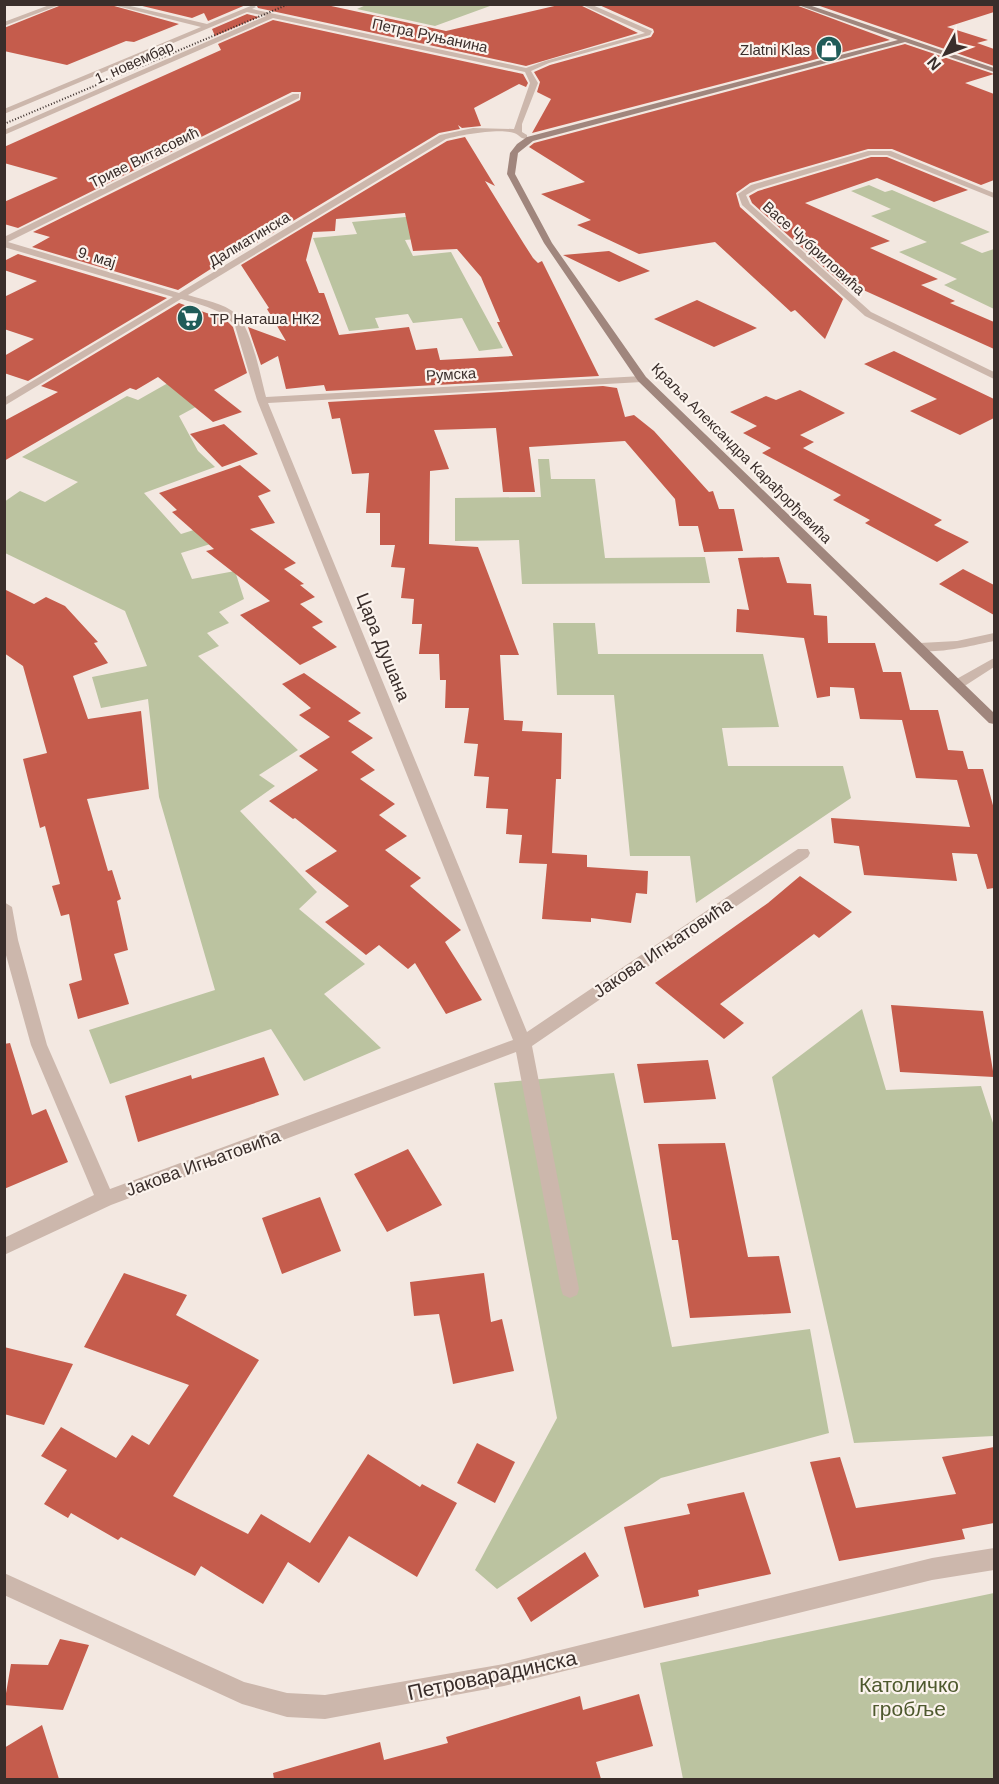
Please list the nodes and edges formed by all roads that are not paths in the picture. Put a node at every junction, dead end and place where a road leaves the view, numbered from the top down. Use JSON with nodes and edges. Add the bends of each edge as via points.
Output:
{"nodes":[{"id":1,"x":59,"y":4,"type":"edge"},
{"id":2,"x":112,"y":4,"type":"edge"},
{"id":3,"x":259,"y":4,"type":"edge"},
{"id":4,"x":583,"y":4,"type":"edge"},
{"id":5,"x":798,"y":4,"type":"edge"},
{"id":6,"x":246,"y":10,"type":"junction"},
{"id":7,"x":274,"y":15,"type":"junction"},
{"id":8,"x":4,"y":24,"type":"edge"},
{"id":9,"x":207,"y":26,"type":"junction"},
{"id":10,"x":906,"y":40,"type":"junction"},
{"id":11,"x":527,"y":70,"type":"junction"},
{"id":12,"x":994,"y":70,"type":"edge"},
{"id":13,"x":296,"y":96,"type":"dead end"},
{"id":14,"x":4,"y":112,"type":"edge"},
{"id":15,"x":517,"y":131,"type":"junction"},
{"id":16,"x":4,"y":133,"type":"edge"},
{"id":17,"x":530,"y":140,"type":"junction"},
{"id":18,"x":994,"y":196,"type":"edge"},
{"id":19,"x":4,"y":242,"type":"edge"},
{"id":20,"x":182,"y":296,"type":"junction"},
{"id":21,"x":994,"y":376,"type":"edge"},
{"id":22,"x":642,"y":379,"type":"junction"},
{"id":23,"x":262,"y":400,"type":"junction"},
{"id":24,"x":4,"y":403,"type":"edge"},
{"id":25,"x":994,"y":637,"type":"edge"},
{"id":26,"x":920,"y":647,"type":"junction"},
{"id":27,"x":994,"y":662,"type":"edge"},
{"id":28,"x":958,"y":684,"type":"junction"},
{"id":29,"x":994,"y":720,"type":"edge"},
{"id":30,"x":803,"y":853,"type":"dead end"},
{"id":31,"x":4,"y":907,"type":"edge"},
{"id":32,"x":523,"y":1043,"type":"junction"},
{"id":33,"x":105,"y":1199,"type":"junction"},
{"id":34,"x":4,"y":1247,"type":"edge"},
{"id":35,"x":570,"y":1289,"type":"dead end"},
{"id":36,"x":994,"y":1559,"type":"edge"},
{"id":37,"x":4,"y":1584,"type":"edge"}],
"edges":[{"from":1,"to":8,"type":"street"},
{"from":2,"to":9,"type":"street"},
{"from":3,"to":6,"type":"street","name":"1. новембар"},
{"from":4,"to":11,"type":"street","via":[[644,28],[648,34]]},
{"from":5,"to":10,"type":"street"},
{"from":6,"to":7,"type":"street","name":"Петра Руњанина"},
{"from":6,"to":9,"type":"street","name":"1. новембар"},
{"from":7,"to":11,"type":"street","name":"Петра Руњанина"},
{"from":7,"to":16,"type":"street","name":"1. новембар"},
{"from":9,"to":14,"type":"street","name":"1. новембар"},
{"from":10,"to":12,"type":"street"},
{"from":10,"to":17,"type":"street"},
{"from":11,"to":15,"type":"street","via":[[534,83]]},
{"from":13,"to":19,"type":"street","name":"Триве Витасовић"},
{"from":15,"to":17,"type":"street"},
{"from":15,"to":20,"type":"street","name":"Далматинска","via":[[473,130],[443,137]]},
{"from":17,"to":22,"type":"street","name":"Краља Александра Карађорђевића","via":[[515,149],[511,174],[548,243]]},
{"from":18,"to":21,"type":"street","name":"Васе Чубриловића","via":[[888,153],[871,153],[754,187],[742,194],[746,205],[868,315]]},
{"from":19,"to":20,"type":"street","name":"9. мај"},
{"from":20,"to":23,"type":"street","name":"Цара Душана","via":[[232,315],[240,326]]},
{"from":20,"to":24,"type":"street","name":"Далматинска"},
{"from":22,"to":23,"type":"street","name":"Румска"},
{"from":22,"to":26,"type":"street","name":"Краља Александра Карађорђевића"},
{"from":23,"to":32,"type":"street","name":"Цара Душана"},
{"from":25,"to":26,"type":"street"},
{"from":26,"to":28,"type":"street","name":"Краља Александра Карађорђевића"},
{"from":27,"to":28,"type":"street"},
{"from":28,"to":29,"type":"street","name":"Краља Александра Карађорђевића"},
{"from":30,"to":32,"type":"street","name":"Јакова Игњатовића"},
{"from":31,"to":33,"type":"street","name":"Јакова Игњатовића","via":[[39,1045]]},
{"from":32,"to":33,"type":"street","name":"Јакова Игњатовића"},
{"from":32,"to":35,"type":"street"},
{"from":33,"to":34,"type":"street"},
{"from":36,"to":37,"type":"street","name":"Петроварадинска","via":[[932,1569],[504,1675],[325,1707],[287,1705],[242,1693]]}]}
